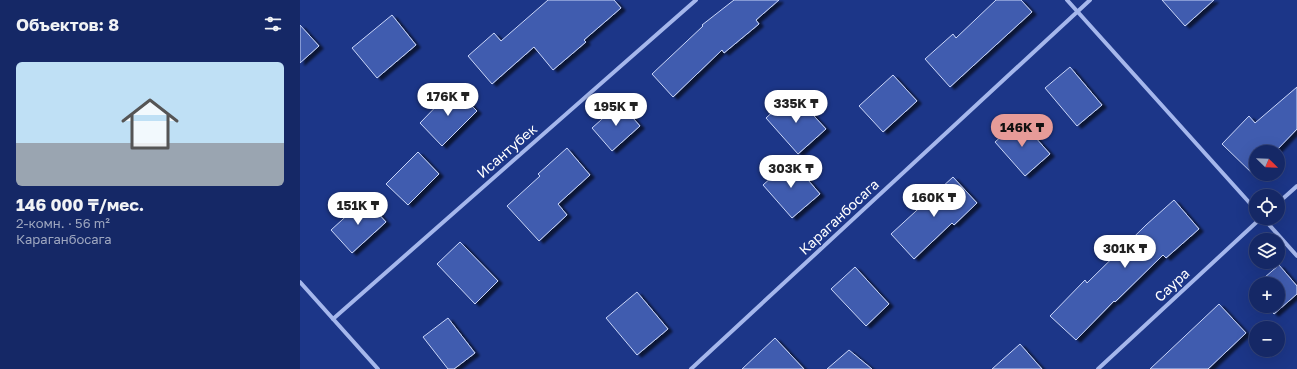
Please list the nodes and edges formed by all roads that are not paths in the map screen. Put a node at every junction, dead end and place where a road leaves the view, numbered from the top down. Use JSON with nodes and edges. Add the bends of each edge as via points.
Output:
{"nodes":[{"id":1,"x":696,"y":0,"type":"edge"},
{"id":2,"x":1067,"y":0,"type":"edge"},
{"id":3,"x":1090,"y":0,"type":"edge"},
{"id":4,"x":1077,"y":11,"type":"junction"},
{"id":5,"x":1297,"y":186,"type":"edge"},
{"id":6,"x":1285,"y":197,"type":"edge"},
{"id":7,"x":1249,"y":202,"type":"edge"},
{"id":8,"x":1254,"y":225,"type":"edge"},
{"id":9,"x":1268,"y":225,"type":"edge"},
{"id":10,"x":1297,"y":256,"type":"edge"},
{"id":11,"x":300,"y":282,"type":"edge"},
{"id":12,"x":333,"y":319,"type":"junction"},
{"id":13,"x":378,"y":369,"type":"edge"},
{"id":14,"x":691,"y":369,"type":"edge"},
{"id":15,"x":1098,"y":369,"type":"edge"}],
"edges":[{"from":1,"to":12,"type":"street","name":"Исантубек"},
{"from":2,"to":4,"type":"street"},
{"from":3,"to":4,"type":"street","name":"Караганбосага"},
{"from":4,"to":7,"type":"street"},
{"from":4,"to":14,"type":"street","name":"Караганбосага"},
{"from":5,"to":6,"type":"street"},
{"from":8,"to":15,"type":"street","name":"Саура"},
{"from":9,"to":10,"type":"street"},
{"from":11,"to":12,"type":"street"},
{"from":12,"to":13,"type":"street"}]}
